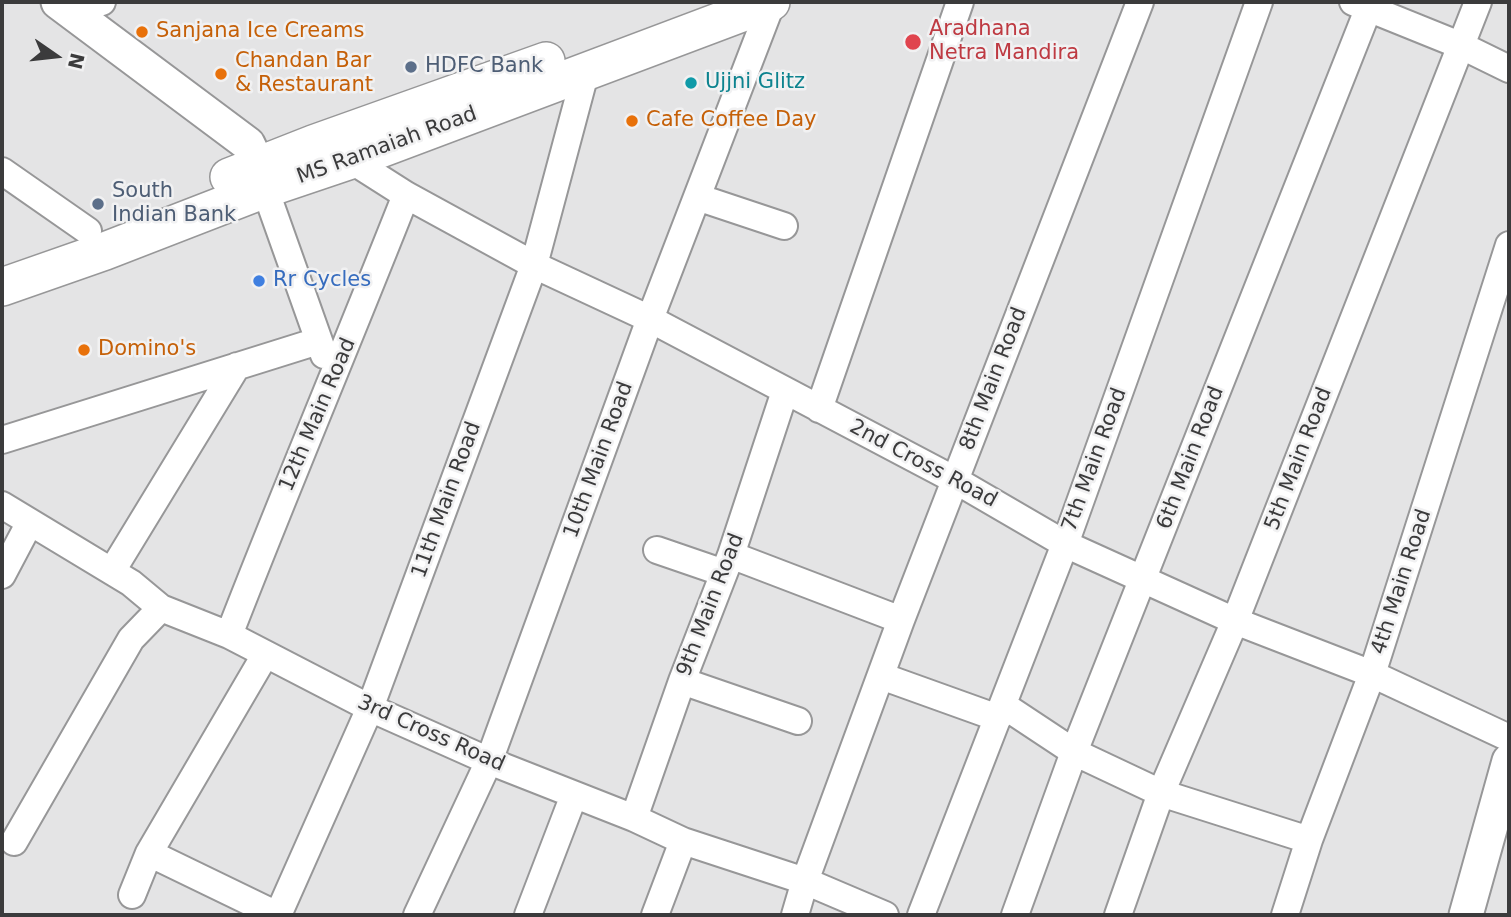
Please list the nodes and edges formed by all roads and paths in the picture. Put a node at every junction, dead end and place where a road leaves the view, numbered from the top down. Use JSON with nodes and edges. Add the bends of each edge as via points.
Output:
{"nodes":[{"id":1,"x":701,"y":2,"type":"edge"},
{"id":2,"x":771,"y":2,"type":"edge"},
{"id":3,"x":960,"y":2,"type":"edge"},
{"id":4,"x":1140,"y":2,"type":"edge"},
{"id":5,"x":1259,"y":2,"type":"edge"},
{"id":6,"x":1478,"y":2,"type":"edge"},
{"id":7,"x":1364,"y":4,"type":"edge"},
{"id":8,"x":77,"y":5,"type":"edge"},
{"id":9,"x":1462,"y":46,"type":"junction"},
{"id":10,"x":1509,"y":69,"type":"edge"},
{"id":11,"x":585,"y":74,"type":"junction"},
{"id":12,"x":351,"y":160,"type":"junction"},
{"id":13,"x":2,"y":171,"type":"edge"},
{"id":14,"x":261,"y":177,"type":"junction"},
{"id":15,"x":406,"y":195,"type":"junction"},
{"id":16,"x":696,"y":197,"type":"junction"},
{"id":17,"x":784,"y":226,"type":"dead end"},
{"id":18,"x":89,"y":231,"type":"junction"},
{"id":19,"x":1509,"y":245,"type":"edge"},
{"id":20,"x":2,"y":262,"type":"edge"},
{"id":21,"x":534,"y":265,"type":"junction"},
{"id":22,"x":2,"y":287,"type":"edge"},
{"id":23,"x":650,"y":319,"type":"junction"},
{"id":24,"x":318,"y":341,"type":"junction"},
{"id":25,"x":237,"y":366,"type":"junction"},
{"id":26,"x":334,"y":379,"type":"junction"},
{"id":27,"x":785,"y":391,"type":"junction"},
{"id":28,"x":819,"y":409,"type":"junction"},
{"id":29,"x":2,"y":440,"type":"edge"},
{"id":30,"x":955,"y":480,"type":"junction"},
{"id":31,"x":2,"y":505,"type":"edge"},
{"id":32,"x":30,"y":522,"type":"junction"},
{"id":33,"x":1065,"y":544,"type":"junction"},
{"id":34,"x":657,"y":550,"type":"dead end"},
{"id":35,"x":728,"y":564,"type":"junction"},
{"id":36,"x":112,"y":571,"type":"junction"},
{"id":37,"x":2,"y":575,"type":"edge"},
{"id":38,"x":1143,"y":580,"type":"junction"},
{"id":39,"x":161,"y":608,"type":"junction"},
{"id":40,"x":901,"y":620,"type":"junction"},
{"id":41,"x":1235,"y":621,"type":"junction"},
{"id":42,"x":229,"y":635,"type":"junction"},
{"id":43,"x":265,"y":655,"type":"junction"},
{"id":44,"x":1372,"y":674,"type":"junction"},
{"id":45,"x":881,"y":676,"type":"junction"},
{"id":46,"x":682,"y":681,"type":"junction"},
{"id":47,"x":370,"y":708,"type":"junction"},
{"id":48,"x":1001,"y":712,"type":"junction"},
{"id":49,"x":798,"y":721,"type":"dead end"},
{"id":50,"x":1509,"y":737,"type":"edge"},
{"id":51,"x":1074,"y":752,"type":"junction"},
{"id":52,"x":489,"y":761,"type":"junction"},
{"id":53,"x":1509,"y":761,"type":"edge"},
{"id":54,"x":1161,"y":793,"type":"junction"},
{"id":55,"x":574,"y":795,"type":"junction"},
{"id":56,"x":634,"y":818,"type":"junction"},
{"id":57,"x":1309,"y":840,"type":"junction"},
{"id":58,"x":684,"y":841,"type":"junction"},
{"id":59,"x":14,"y":842,"type":"dead end"},
{"id":60,"x":149,"y":853,"type":"junction"},
{"id":61,"x":805,"y":881,"type":"junction"},
{"id":62,"x":132,"y":895,"type":"dead end"},
{"id":63,"x":277,"y":915,"type":"edge"},
{"id":64,"x":417,"y":915,"type":"edge"},
{"id":65,"x":528,"y":915,"type":"edge"},
{"id":66,"x":655,"y":915,"type":"edge"},
{"id":67,"x":795,"y":915,"type":"edge"},
{"id":68,"x":885,"y":915,"type":"edge"},
{"id":69,"x":921,"y":915,"type":"edge"},
{"id":70,"x":1015,"y":915,"type":"edge"},
{"id":71,"x":1118,"y":915,"type":"edge"},
{"id":72,"x":1285,"y":915,"type":"edge"},
{"id":73,"x":1466,"y":915,"type":"edge"}],
"edges":[{"from":1,"to":14,"type":"main road","name":"MS Ramaiah Road"},
{"from":2,"to":11,"type":"main road","name":"MS Ramaiah Road"},
{"from":2,"to":16,"type":"street","name":"10th Main Road"},
{"from":3,"to":28,"type":"street"},
{"from":4,"to":30,"type":"street","name":"8th Main Road"},
{"from":5,"to":33,"type":"street","name":"7th Main Road"},
{"from":6,"to":9,"type":"street","name":"5th Main Road"},
{"from":7,"to":9,"type":"street"},
{"from":7,"to":38,"type":"street","name":"6th Main Road"},
{"from":8,"to":14,"type":"street","via":[[248,144]]},
{"from":9,"to":10,"type":"street"},
{"from":9,"to":41,"type":"street","name":"5th Main Road"},
{"from":11,"to":12,"type":"main road","name":"MS Ramaiah Road"},
{"from":11,"to":21,"type":"street","name":"11th Main Road"},
{"from":12,"to":14,"type":"main road","name":"MS Ramaiah Road"},
{"from":12,"to":15,"type":"street","name":"2nd Cross Road"},
{"from":13,"to":18,"type":"street"},
{"from":14,"to":18,"type":"main road","name":"MS Ramaiah Road"},
{"from":14,"to":22,"type":"main road","name":"MS Ramaiah Road","via":[[105,251]]},
{"from":14,"to":24,"type":"street"},
{"from":15,"to":21,"type":"street","name":"2nd Cross Road"},
{"from":15,"to":26,"type":"street","name":"12th Main Road"},
{"from":16,"to":17,"type":"street"},
{"from":16,"to":23,"type":"street","name":"10th Main Road"},
{"from":18,"to":20,"type":"main road","name":"MS Ramaiah Road"},
{"from":19,"to":44,"type":"street","name":"4th Main Road"},
{"from":21,"to":23,"type":"street","name":"2nd Cross Road"},
{"from":21,"to":47,"type":"street","name":"11th Main Road"},
{"from":23,"to":27,"type":"street","name":"2nd Cross Road"},
{"from":23,"to":52,"type":"street","name":"10th Main Road"},
{"from":24,"to":25,"type":"street"},
{"from":24,"to":26,"type":"street"},
{"from":25,"to":29,"type":"street"},
{"from":25,"to":36,"type":"street"},
{"from":26,"to":42,"type":"street","name":"12th Main Road"},
{"from":27,"to":28,"type":"street","name":"2nd Cross Road"},
{"from":27,"to":35,"type":"street","name":"9th Main Road"},
{"from":28,"to":30,"type":"street","name":"2nd Cross Road"},
{"from":30,"to":33,"type":"street","name":"2nd Cross Road"},
{"from":30,"to":40,"type":"street","name":"8th Main Road"},
{"from":31,"to":32,"type":"street","name":"3rd Cross Road"},
{"from":32,"to":36,"type":"street","name":"3rd Cross Road"},
{"from":32,"to":37,"type":"street"},
{"from":33,"to":38,"type":"street","name":"2nd Cross Road"},
{"from":33,"to":48,"type":"street","name":"7th Main Road"},
{"from":34,"to":35,"type":"street"},
{"from":35,"to":40,"type":"street"},
{"from":35,"to":46,"type":"street","name":"9th Main Road"},
{"from":36,"to":39,"type":"street","name":"3rd Cross Road"},
{"from":38,"to":41,"type":"street","name":"2nd Cross Road"},
{"from":38,"to":51,"type":"street","name":"6th Main Road"},
{"from":39,"to":42,"type":"street","name":"3rd Cross Road"},
{"from":39,"to":59,"type":"street","via":[[131,639]]},
{"from":40,"to":45,"type":"street","name":"8th Main Road"},
{"from":41,"to":44,"type":"street","name":"2nd Cross Road"},
{"from":41,"to":54,"type":"street","name":"5th Main Road"},
{"from":42,"to":43,"type":"street","name":"3rd Cross Road"},
{"from":43,"to":47,"type":"street","name":"3rd Cross Road"},
{"from":43,"to":60,"type":"street"},
{"from":44,"to":50,"type":"street","name":"2nd Cross Road"},
{"from":44,"to":57,"type":"street","name":"4th Main Road"},
{"from":45,"to":48,"type":"street"},
{"from":45,"to":61,"type":"street","name":"8th Main Road"},
{"from":46,"to":49,"type":"street"},
{"from":46,"to":56,"type":"street","name":"9th Main Road"},
{"from":47,"to":52,"type":"street","name":"3rd Cross Road"},
{"from":47,"to":63,"type":"street","name":"11th Main Road"},
{"from":48,"to":51,"type":"street"},
{"from":48,"to":69,"type":"street","name":"7th Main Road"},
{"from":51,"to":54,"type":"street"},
{"from":51,"to":70,"type":"street","name":"6th Main Road"},
{"from":52,"to":55,"type":"street","name":"3rd Cross Road"},
{"from":52,"to":64,"type":"street","name":"10th Main Road"},
{"from":53,"to":73,"type":"street"},
{"from":54,"to":57,"type":"street"},
{"from":54,"to":71,"type":"street","name":"5th Main Road"},
{"from":55,"to":56,"type":"street","name":"3rd Cross Road"},
{"from":55,"to":65,"type":"street"},
{"from":56,"to":58,"type":"street","name":"3rd Cross Road"},
{"from":57,"to":72,"type":"street","name":"4th Main Road"},
{"from":58,"to":61,"type":"street","name":"3rd Cross Road"},
{"from":58,"to":66,"type":"street"},
{"from":60,"to":62,"type":"street"},
{"from":60,"to":63,"type":"street"},
{"from":61,"to":67,"type":"street","name":"8th Main Road"},
{"from":61,"to":68,"type":"street","name":"3rd Cross Road"}]}
